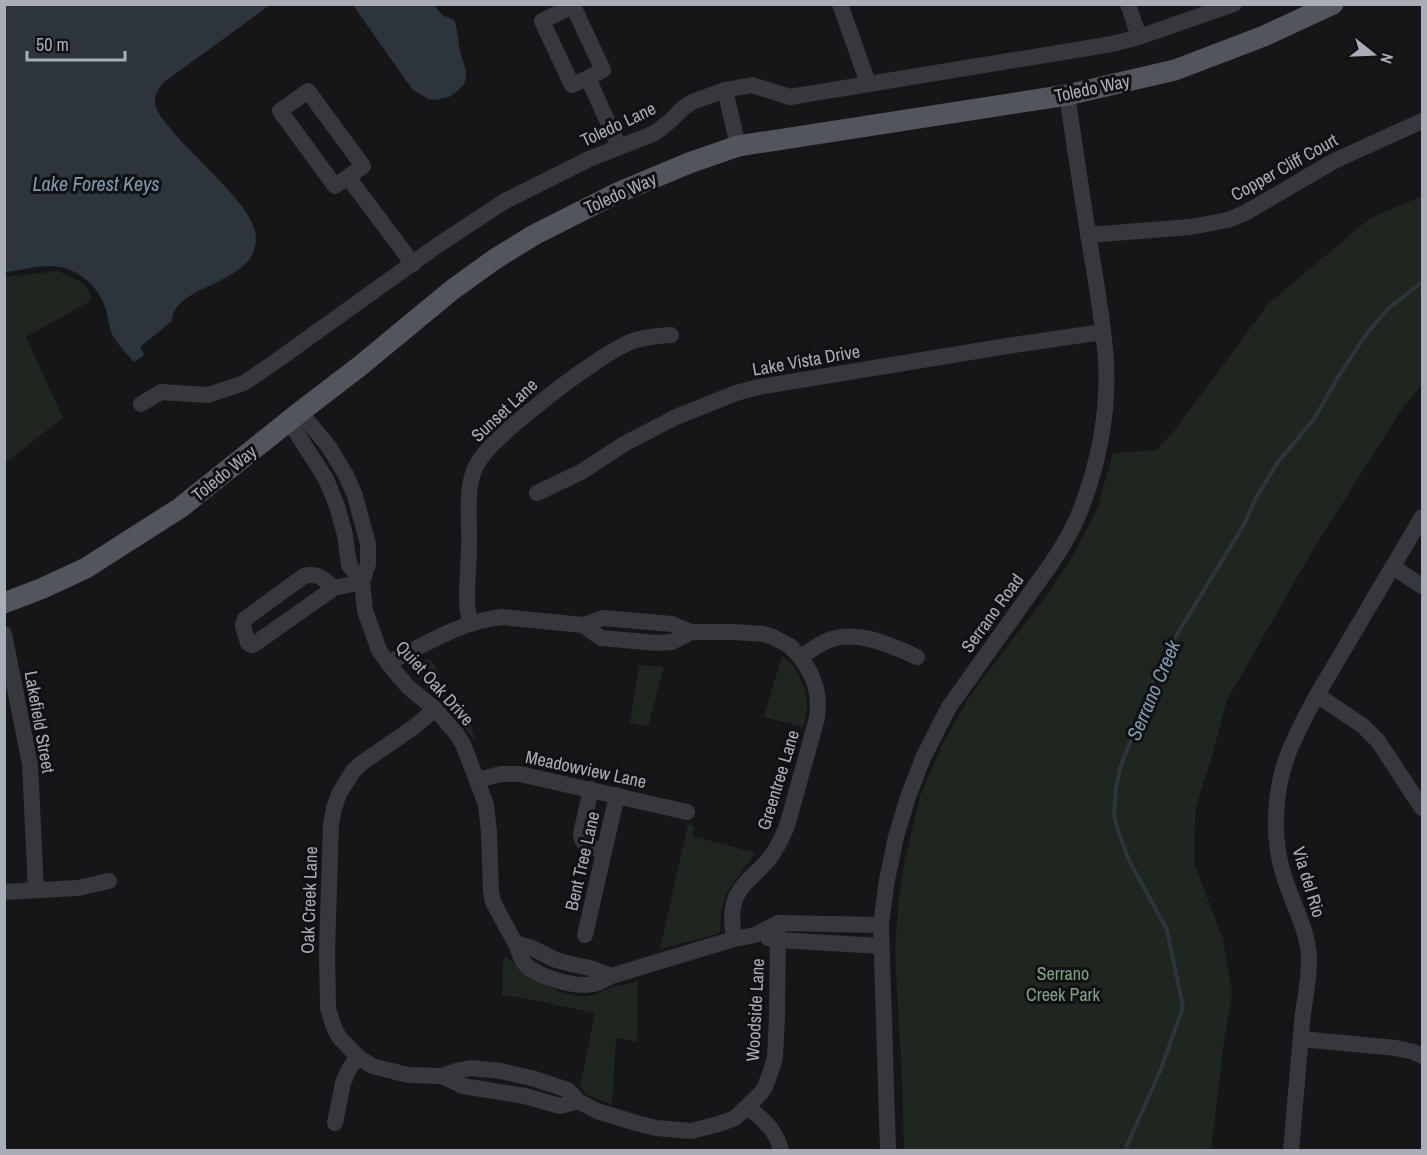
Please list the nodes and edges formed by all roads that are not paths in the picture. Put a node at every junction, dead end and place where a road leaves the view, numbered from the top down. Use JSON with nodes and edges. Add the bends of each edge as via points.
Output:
{"nodes":[{"id":1,"x":840,"y":4,"type":"edge"},
{"id":2,"x":1128,"y":4,"type":"edge"},
{"id":3,"x":1234,"y":4,"type":"edge"},
{"id":4,"x":1333,"y":4,"type":"edge"},
{"id":5,"x":555,"y":9,"type":"edge"},
{"id":6,"x":1139,"y":37,"type":"junction"},
{"id":7,"x":588,"y":78,"type":"junction"},
{"id":8,"x":868,"y":83,"type":"junction"},
{"id":9,"x":725,"y":90,"type":"junction"},
{"id":10,"x":1067,"y":95,"type":"junction"},
{"id":11,"x":1422,"y":121,"type":"edge"},
{"id":12,"x":738,"y":146,"type":"junction"},
{"id":13,"x":619,"y":147,"type":"junction"},
{"id":14,"x":348,"y":177,"type":"junction"},
{"id":15,"x":1088,"y":234,"type":"junction"},
{"id":16,"x":413,"y":264,"type":"junction"},
{"id":17,"x":1103,"y":332,"type":"junction"},
{"id":18,"x":671,"y":335,"type":"dead end"},
{"id":19,"x":141,"y":404,"type":"dead end"},
{"id":20,"x":294,"y":417,"type":"junction"},
{"id":21,"x":537,"y":493,"type":"dead end"},
{"id":22,"x":1422,"y":517,"type":"edge"},
{"id":23,"x":1393,"y":567,"type":"junction"},
{"id":24,"x":362,"y":582,"type":"junction"},
{"id":25,"x":1422,"y":586,"type":"edge"},
{"id":26,"x":334,"y":588,"type":"junction"},
{"id":27,"x":4,"y":603,"type":"edge"},
{"id":28,"x":470,"y":623,"type":"junction"},
{"id":29,"x":4,"y":634,"type":"edge"},
{"id":30,"x":800,"y":657,"type":"junction"},
{"id":31,"x":917,"y":657,"type":"dead end"},
{"id":32,"x":388,"y":663,"type":"junction"},
{"id":33,"x":1317,"y":695,"type":"junction"},
{"id":34,"x":435,"y":709,"type":"junction"},
{"id":35,"x":477,"y":780,"type":"junction"},
{"id":36,"x":591,"y":789,"type":"junction"},
{"id":37,"x":617,"y":795,"type":"junction"},
{"id":38,"x":1422,"y":808,"type":"edge"},
{"id":39,"x":687,"y":812,"type":"dead end"},
{"id":40,"x":604,"y":850,"type":"junction"},
{"id":41,"x":109,"y":881,"type":"dead end"},
{"id":42,"x":36,"y":890,"type":"junction"},
{"id":43,"x":4,"y":892,"type":"edge"},
{"id":44,"x":881,"y":925,"type":"junction"},
{"id":45,"x":778,"y":931,"type":"junction"},
{"id":46,"x":585,"y":935,"type":"dead end"},
{"id":47,"x":734,"y":939,"type":"junction"},
{"id":48,"x":881,"y":946,"type":"junction"},
{"id":49,"x":1301,"y":1039,"type":"junction"},
{"id":50,"x":1422,"y":1056,"type":"edge"},
{"id":51,"x":358,"y":1057,"type":"junction"},
{"id":52,"x":748,"y":1107,"type":"junction"},
{"id":53,"x":335,"y":1123,"type":"dead end"},
{"id":54,"x":781,"y":1150,"type":"edge"},
{"id":55,"x":888,"y":1150,"type":"edge"},
{"id":56,"x":1291,"y":1150,"type":"edge"}],
"edges":[{"from":1,"to":8,"type":"street"},
{"from":2,"to":6,"type":"street"},
{"from":3,"to":6,"type":"street","name":"Toledo Lane"},
{"from":4,"to":10,"type":"main road","name":"Toledo Way","via":[[1175,70]]},
{"from":5,"to":7,"type":"street","via":[[542,21],[572,85]]},
{"from":5,"to":7,"type":"street","via":[[573,6],[603,70]]},
{"from":6,"to":8,"type":"street","name":"Toledo Lane"},
{"from":7,"to":13,"type":"street"},
{"from":8,"to":9,"type":"street","name":"Toledo Lane","via":[[790,97],[752,85]]},
{"from":9,"to":12,"type":"street"},
{"from":9,"to":13,"type":"street","name":"Toledo Lane","via":[[692,102],[655,133]]},
{"from":10,"to":12,"type":"main road","name":"Toledo Way"},
{"from":10,"to":15,"type":"street","name":"Serrano Road"},
{"from":11,"to":15,"type":"street","name":"Copper Cliff Court","via":[[1334,161],[1228,220],[1190,227]]},
{"from":12,"to":20,"type":"main road","name":"Toledo Way","via":[[615,194],[495,259]]},
{"from":13,"to":16,"type":"street","name":"Toledo Lane","via":[[505,201]]},
{"from":14,"to":14,"type":"street","via":[[363,166],[308,90],[280,111],[335,186]]},
{"from":14,"to":16,"type":"street"},
{"from":15,"to":17,"type":"street","name":"Serrano Road"},
{"from":16,"to":19,"type":"street","name":"Toledo Lane","via":[[244,383],[208,394],[161,392]]},
{"from":17,"to":21,"type":"street","name":"Lake Vista Drive","via":[[736,393],[676,417]]},
{"from":17,"to":44,"type":"street","name":"Serrano Road","via":[[1106,363],[1102,434],[1078,516],[1051,564],[935,732],[896,837]]},
{"from":18,"to":28,"type":"street","name":"Sunset Lane","via":[[632,341],[603,357],[539,402],[480,459],[469,493],[466,602]]},
{"from":20,"to":24,"type":"street","name":"Quiet Oak Drive","via":[[329,447],[355,496],[368,544],[368,564]]},
{"from":20,"to":27,"type":"main road","name":"Toledo Way","via":[[180,508],[133,539],[86,568]]},
{"from":22,"to":23,"type":"street","name":"Via del Rio"},
{"from":23,"to":25,"type":"street"},
{"from":23,"to":33,"type":"street","name":"Via del Rio"},
{"from":24,"to":26,"type":"street"},
{"from":24,"to":32,"type":"street","name":"Quiet Oak Drive","via":[[365,610],[379,650]]},
{"from":26,"to":26,"type":"street","via":[[318,576],[304,576],[245,620],[248,643],[256,643]]},
{"from":28,"to":30,"type":"street","via":[[502,617],[583,625],[601,638],[658,643],[672,642],[691,632],[763,634],[790,646]]},
{"from":28,"to":32,"type":"street"},
{"from":29,"to":42,"type":"street","name":"Lakefield Street","via":[[30,764]]},
{"from":30,"to":31,"type":"street","via":[[829,640],[852,637]]},
{"from":30,"to":47,"type":"street","name":"Greentree Lane","via":[[816,685],[817,718],[782,838],[736,896],[732,916]]},
{"from":32,"to":34,"type":"street","name":"Quiet Oak Drive","via":[[408,687]]},
{"from":33,"to":38,"type":"street","via":[[1378,741]]},
{"from":33,"to":49,"type":"street","name":"Via del Rio","via":[[1287,757],[1276,825],[1281,866],[1309,956]]},
{"from":34,"to":35,"type":"street","name":"Quiet Oak Drive","via":[[459,738]]},
{"from":34,"to":51,"type":"street","name":"Oak Creek Lane","via":[[353,771],[334,808],[327,939],[328,1008],[339,1037]]},
{"from":35,"to":36,"type":"street","name":"Meadowview Lane","via":[[520,774]]},
{"from":35,"to":47,"type":"street","name":"Quiet Oak Drive","via":[[486,805],[493,902],[517,944],[611,976]]},
{"from":36,"to":37,"type":"street","name":"Meadowview Lane"},
{"from":36,"to":40,"type":"street","via":[[582,839],[587,846]]},
{"from":37,"to":39,"type":"street","name":"Meadowview Lane"},
{"from":37,"to":40,"type":"street","name":"Bent Tree Lane"},
{"from":40,"to":46,"type":"street","name":"Bent Tree Lane"},
{"from":41,"to":42,"type":"street","via":[[78,888]]},
{"from":42,"to":43,"type":"street"},
{"from":44,"to":45,"type":"street","name":"Quiet Oak Drive"},
{"from":44,"to":48,"type":"street","name":"Serrano Road"},
{"from":45,"to":47,"type":"street","name":"Quiet Oak Drive"},
{"from":45,"to":48,"type":"street"},
{"from":45,"to":52,"type":"street","name":"Woodside Lane","via":[[775,1057],[765,1087]]},
{"from":48,"to":55,"type":"street","name":"Serrano Road"},
{"from":49,"to":50,"type":"street","via":[[1396,1048]]},
{"from":49,"to":56,"type":"street","name":"Via del Rio"},
{"from":51,"to":52,"type":"street","via":[[372,1066],[408,1075],[442,1076],[471,1068],[535,1079],[567,1090],[597,1111],[656,1128],[691,1131],[735,1118]]},
{"from":51,"to":53,"type":"street","via":[[343,1083]]},
{"from":52,"to":54,"type":"street","via":[[771,1127]]}]}
